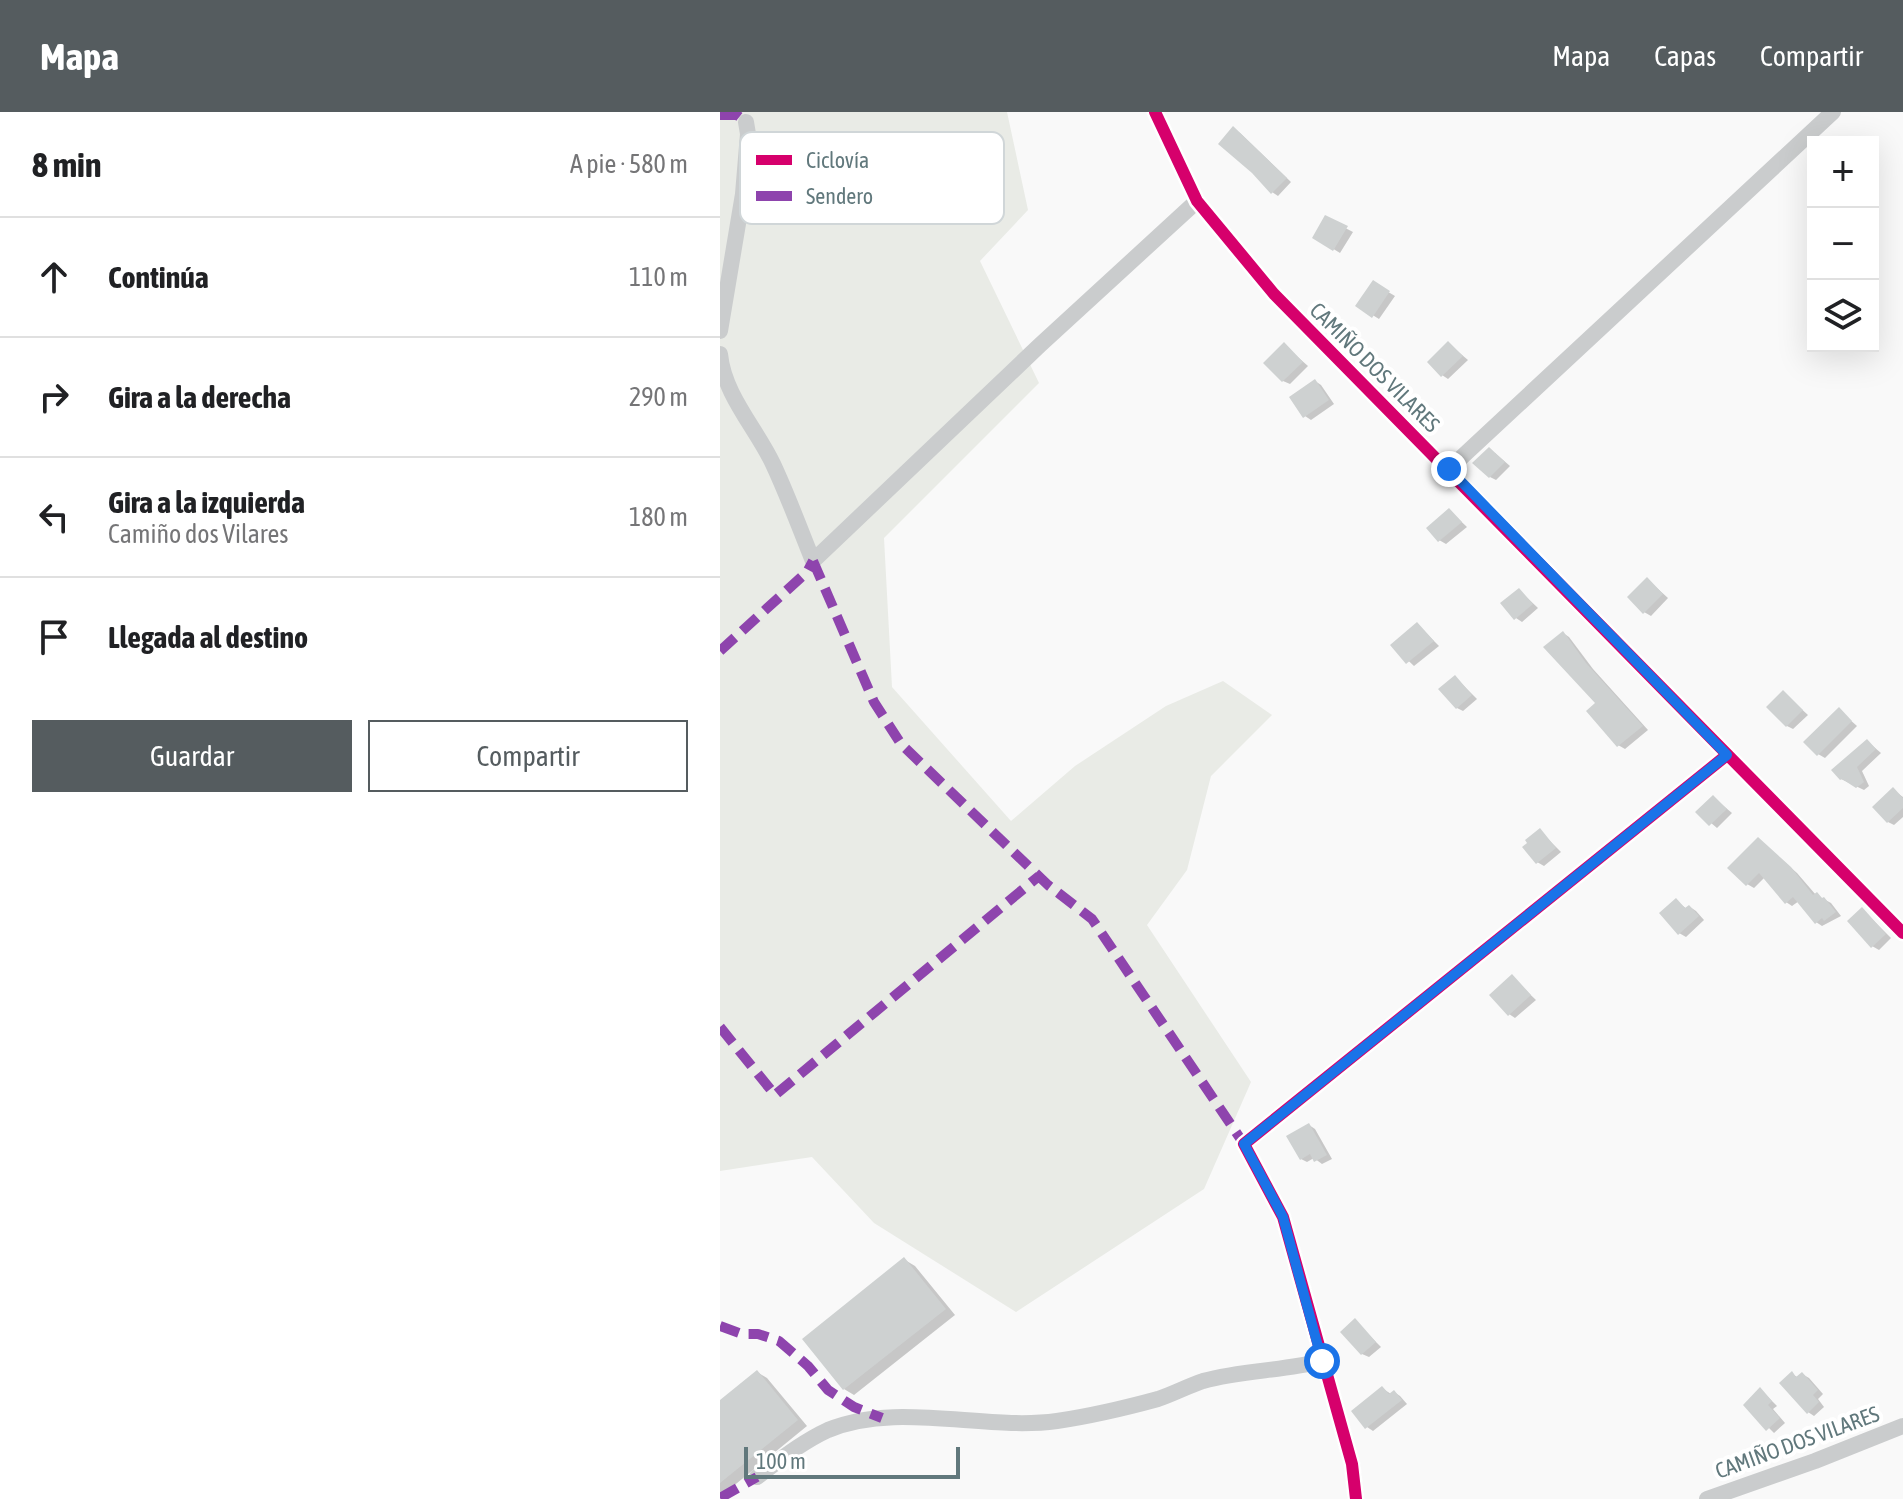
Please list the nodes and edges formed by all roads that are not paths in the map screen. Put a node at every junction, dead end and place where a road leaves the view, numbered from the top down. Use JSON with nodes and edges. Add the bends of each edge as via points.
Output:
{"nodes":[{"id":1,"x":1155,"y":112,"type":"edge"},
{"id":2,"x":1833,"y":112,"type":"edge"},
{"id":3,"x":746,"y":122,"type":"dead end"},
{"id":4,"x":748,"y":132,"type":"edge"},
{"id":5,"x":1197,"y":201,"type":"junction"},
{"id":6,"x":740,"y":212,"type":"edge"},
{"id":7,"x":720,"y":331,"type":"edge"},
{"id":8,"x":720,"y":354,"type":"edge"},
{"id":9,"x":1449,"y":469,"type":"junction"},
{"id":10,"x":1727,"y":755,"type":"junction"},
{"id":11,"x":1903,"y":933,"type":"edge"},
{"id":12,"x":1322,"y":1361,"type":"junction"},
{"id":13,"x":1903,"y":1426,"type":"edge"},
{"id":14,"x":757,"y":1477,"type":"dead end"},
{"id":15,"x":1356,"y":1499,"type":"edge"},
{"id":16,"x":1707,"y":1499,"type":"edge"}],
"edges":[{"from":1,"to":5,"type":"street","name":"CAMIÑO DOS VILARES"},
{"from":2,"to":9,"type":"street"},
{"from":3,"to":4,"type":"street"},
{"from":5,"to":8,"type":"street","via":[[813,561],[773,463],[730,388]]},
{"from":5,"to":9,"type":"street","name":"CAMIÑO DOS VILARES","via":[[1274,294]]},
{"from":6,"to":7,"type":"street"},
{"from":9,"to":10,"type":"street","name":"CAMIÑO DOS VILARES"},
{"from":10,"to":11,"type":"street","name":"CAMIÑO DOS VILARES"},
{"from":10,"to":12,"type":"street","via":[[1244,1144],[1283,1217]]},
{"from":12,"to":14,"type":"street","via":[[1202,1382],[1160,1398],[1058,1421],[882,1418],[831,1429]]},
{"from":12,"to":15,"type":"street","via":[[1352,1464]]},
{"from":13,"to":16,"type":"street","name":"CAMIÑO DOS VILARES"}]}
